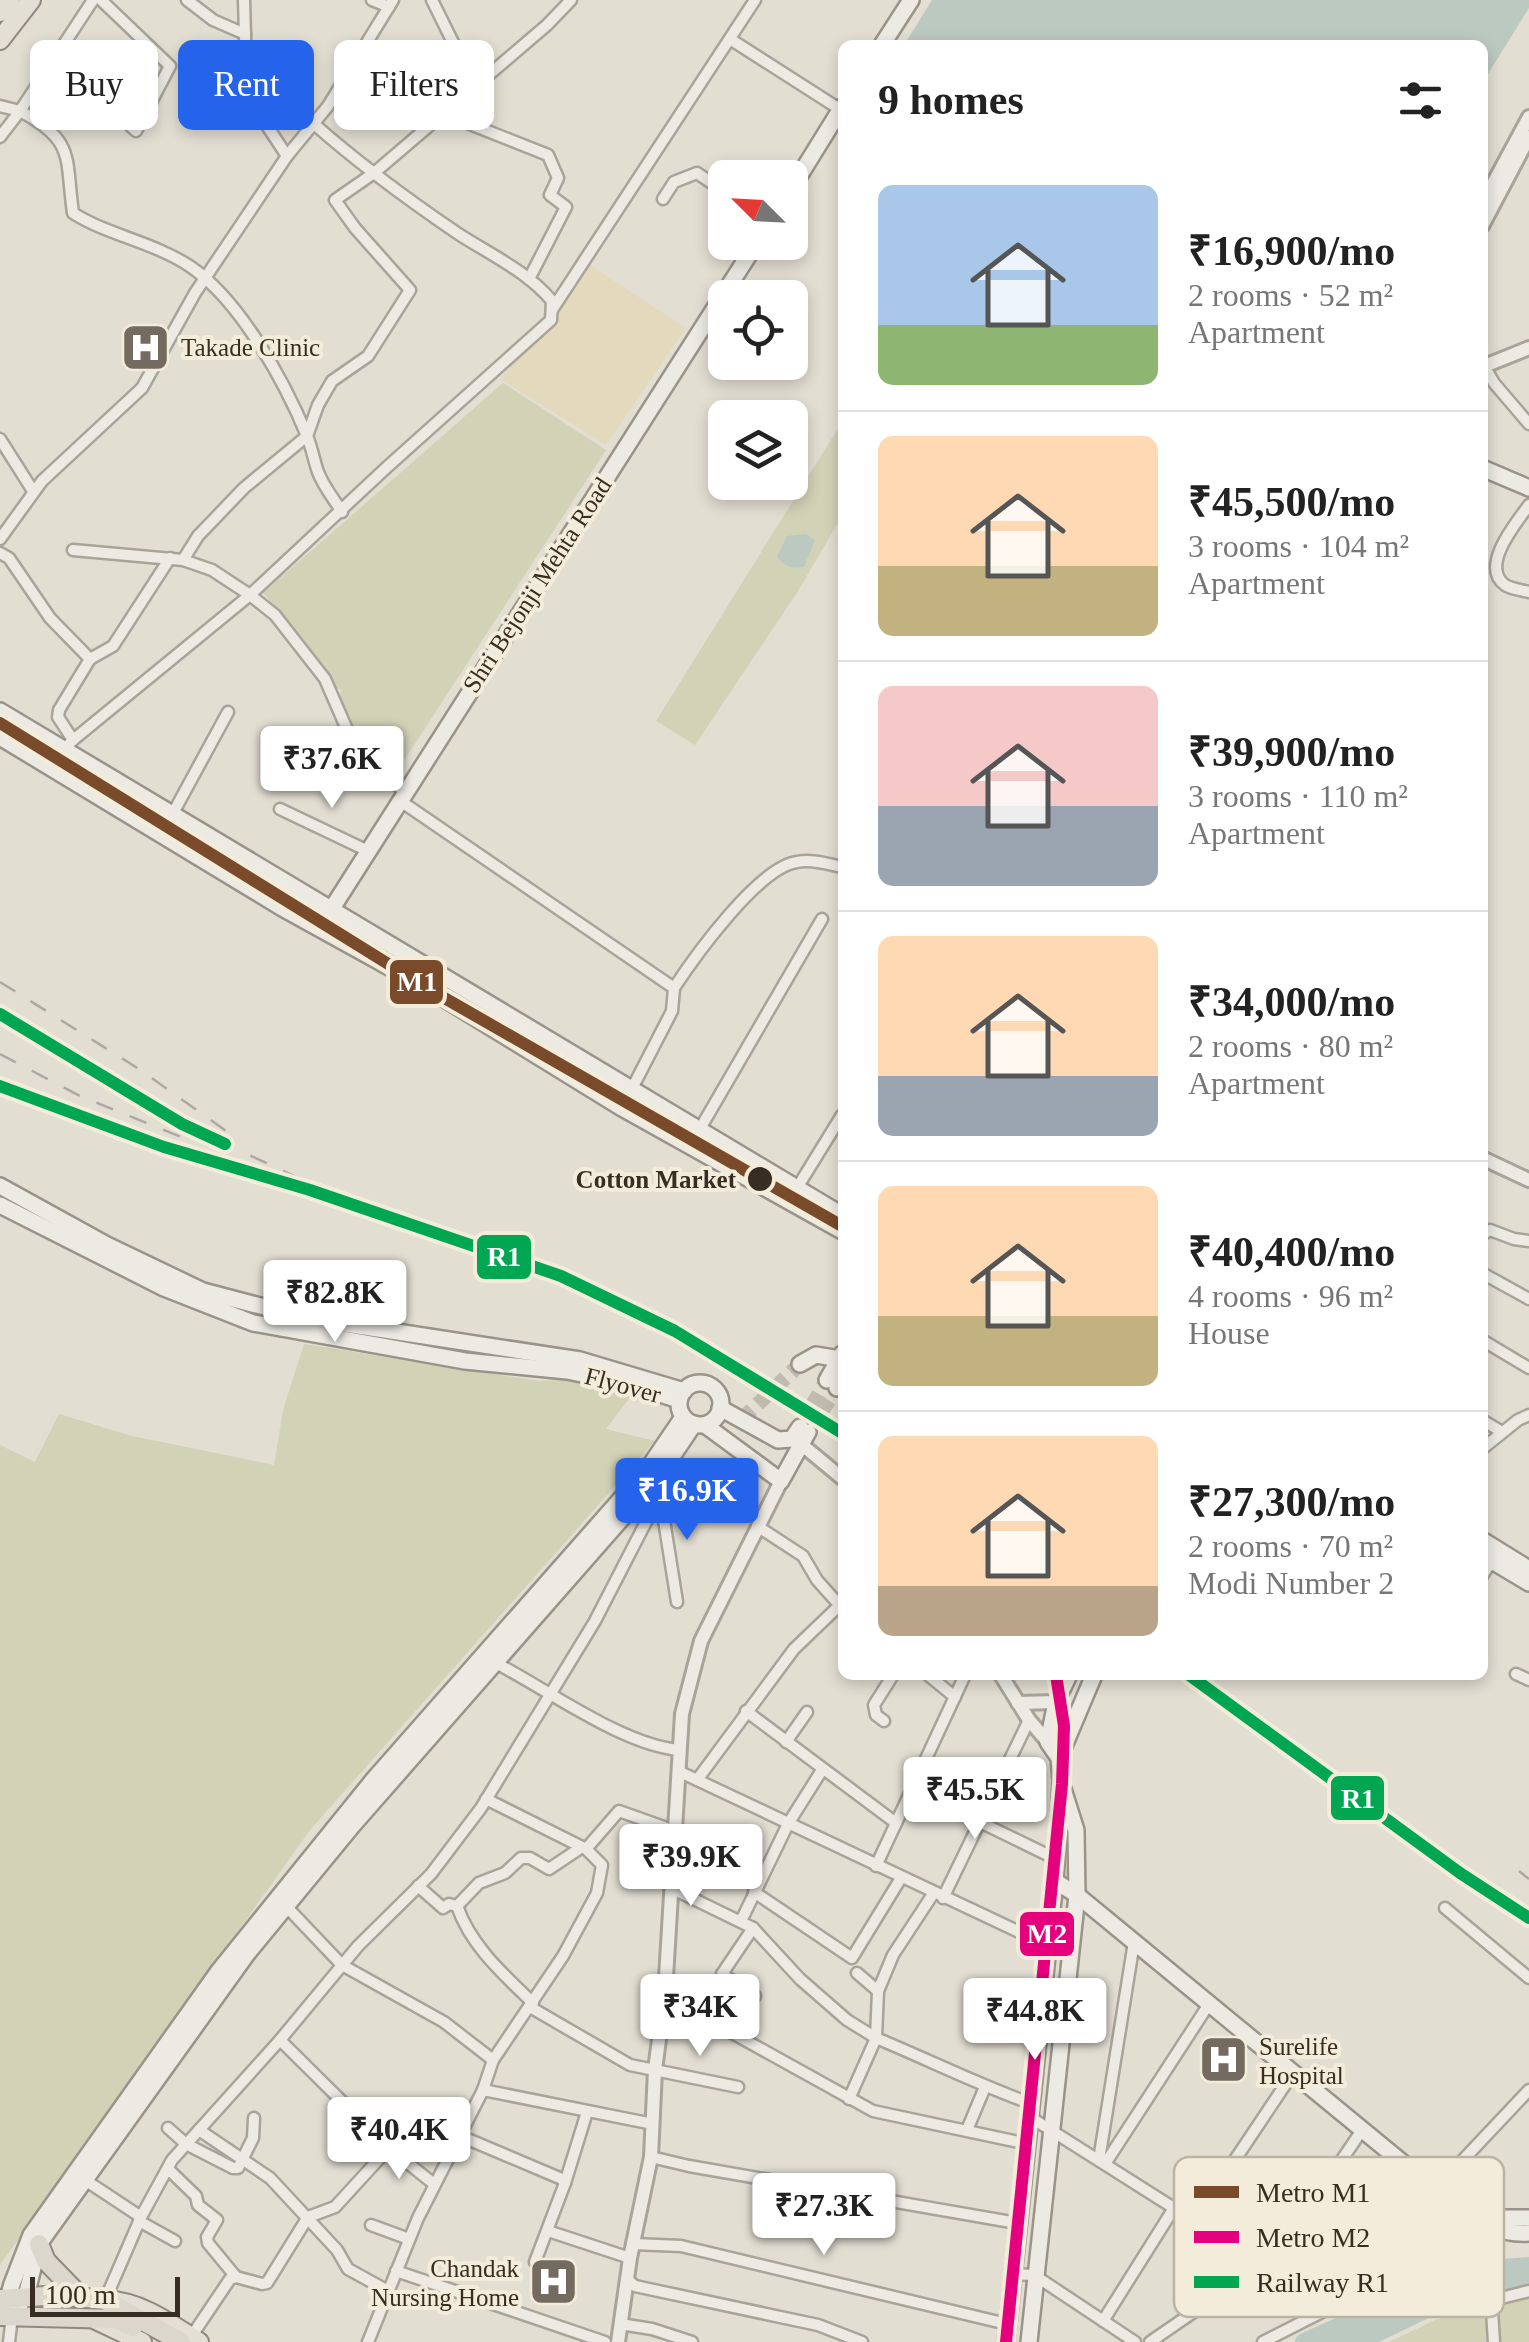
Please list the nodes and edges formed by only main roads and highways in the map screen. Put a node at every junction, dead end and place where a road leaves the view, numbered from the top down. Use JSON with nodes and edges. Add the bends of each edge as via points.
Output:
{"nodes":[{"id":1,"x":10,"y":0,"type":"edge"},
{"id":2,"x":31,"y":0,"type":"edge"},
{"id":3,"x":911,"y":0,"type":"edge"},
{"id":4,"x":0,"y":12,"type":"edge"},
{"id":5,"x":0,"y":40,"type":"edge"},
{"id":6,"x":885,"y":40,"type":"edge"},
{"id":7,"x":838,"y":116,"type":"edge"},
{"id":8,"x":808,"y":162,"type":"edge"},
{"id":9,"x":745,"y":260,"type":"edge"},
{"id":10,"x":1488,"y":471,"type":"edge"},
{"id":11,"x":1488,"y":480,"type":"edge"},
{"id":12,"x":1529,"y":488,"type":"edge"},
{"id":13,"x":1529,"y":501,"type":"edge"},
{"id":14,"x":0,"y":711,"type":"edge"},
{"id":15,"x":0,"y":737,"type":"edge"},
{"id":16,"x":332,"y":908,"type":"junction"},
{"id":17,"x":319,"y":928,"type":"junction"},
{"id":18,"x":454,"y":981,"type":"junction"},
{"id":19,"x":442,"y":1000,"type":"junction"},
{"id":20,"x":735,"y":1151,"type":"junction"},
{"id":21,"x":726,"y":1166,"type":"junction"},
{"id":22,"x":774,"y":1184,"type":"junction"},
{"id":23,"x":0,"y":1186,"type":"edge"},
{"id":24,"x":0,"y":1205,"type":"edge"},
{"id":25,"x":838,"y":1213,"type":"edge"},
{"id":26,"x":838,"y":1228,"type":"edge"},
{"id":27,"x":838,"y":1357,"type":"edge"},
{"id":28,"x":800,"y":1364,"type":"tunnel mouth"},
{"id":29,"x":720,"y":1408,"type":"junction"},
{"id":30,"x":686,"y":1409,"type":"junction"},
{"id":31,"x":741,"y":1420,"type":"junction"},
{"id":32,"x":724,"y":1442,"type":"junction"},
{"id":33,"x":1491,"y":1555,"type":"edge"},
{"id":34,"x":1529,"y":1569,"type":"edge"},
{"id":35,"x":1529,"y":1583,"type":"edge"},
{"id":36,"x":1067,"y":1680,"type":"edge"},
{"id":37,"x":1092,"y":1680,"type":"edge"},
{"id":38,"x":1059,"y":1758,"type":"junction"},
{"id":39,"x":1061,"y":1781,"type":"junction"},
{"id":40,"x":1054,"y":1882,"type":"junction"},
{"id":41,"x":1077,"y":1895,"type":"junction"},
{"id":42,"x":1395,"y":2157,"type":"edge"},
{"id":43,"x":80,"y":2180,"type":"junction"},
{"id":44,"x":1529,"y":2218,"type":"edge"},
{"id":45,"x":1504,"y":2221,"type":"edge"},
{"id":46,"x":1504,"y":2229,"type":"edge"},
{"id":47,"x":1529,"y":2233,"type":"edge"},
{"id":48,"x":39,"y":2244,"type":"junction"},
{"id":49,"x":79,"y":2295,"type":"junction"},
{"id":50,"x":105,"y":2300,"type":"junction"},
{"id":51,"x":9,"y":2305,"type":"edge"},
{"id":52,"x":122,"y":2317,"type":"junction"},
{"id":53,"x":94,"y":2319,"type":"junction"},
{"id":54,"x":191,"y":2340,"type":"edge"},
{"id":55,"x":142,"y":2342,"type":"edge"},
{"id":56,"x":162,"y":2342,"type":"edge"},
{"id":57,"x":1006,"y":2342,"type":"edge"},
{"id":58,"x":1029,"y":2342,"type":"edge"}],
"edges":[{"from":1,"to":4,"type":"main road"},
{"from":2,"to":5,"type":"main road"},
{"from":3,"to":6,"type":"main road"},
{"from":7,"to":8,"type":"main road"},
{"from":9,"to":16,"type":"main road","name":"Shri Bejonji Mehta Road"},
{"from":10,"to":12,"type":"main road"},
{"from":11,"to":13,"type":"main road"},
{"from":14,"to":16,"type":"main road","via":[[68,744],[172,815]]},
{"from":15,"to":17,"type":"main road"},
{"from":16,"to":17,"type":"main road","name":"Shri Bejonji Mehta Road"},
{"from":16,"to":18,"type":"main road"},
{"from":17,"to":19,"type":"main road"},
{"from":18,"to":19,"type":"main road"},
{"from":18,"to":20,"type":"main road"},
{"from":19,"to":21,"type":"main road"},
{"from":20,"to":21,"type":"main road"},
{"from":20,"to":22,"type":"main road"},
{"from":21,"to":22,"type":"main road"},
{"from":22,"to":25,"type":"main road","via":[[798,1188]]},
{"from":22,"to":26,"type":"main road"},
{"from":23,"to":30,"type":"main road","via":[[203,1291],[306,1318],[580,1360]]},
{"from":24,"to":30,"type":"main road","name":"Flyover","via":[[164,1288],[253,1323],[465,1362],[567,1371],[626,1383]]},
{"from":27,"to":28,"type":"main road","via":[[816,1355]]},
{"from":29,"to":30,"type":"main road","via":[[715,1419]]},
{"from":29,"to":30,"type":"main road","via":[[718,1395],[695,1384]]},
{"from":29,"to":31,"type":"main road"},
{"from":30,"to":32,"type":"main road"},
{"from":30,"to":43,"type":"main road","via":[[656,1477],[282,1903]]},
{"from":31,"to":32,"type":"main road"},
{"from":31,"to":32,"type":"main road","via":[[778,1440],[800,1435],[781,1481]]},
{"from":33,"to":34,"type":"main road"},
{"from":33,"to":35,"type":"main road"},
{"from":36,"to":38,"type":"main road","via":[[1048,1742]]},
{"from":37,"to":38,"type":"main road"},
{"from":38,"to":39,"type":"main road"},
{"from":39,"to":40,"type":"main road"},
{"from":39,"to":41,"type":"main road","via":[[1076,1830]]},
{"from":40,"to":41,"type":"main road"},
{"from":40,"to":57,"type":"main road"},
{"from":41,"to":42,"type":"main road"},
{"from":41,"to":58,"type":"main road"},
{"from":43,"to":48,"type":"main road"},
{"from":43,"to":51,"type":"main road","via":[[30,2235]]},
{"from":44,"to":45,"type":"main road"},
{"from":46,"to":47,"type":"main road"},
{"from":48,"to":49,"type":"highway"},
{"from":48,"to":51,"type":"main road"},
{"from":49,"to":50,"type":"highway"},
{"from":49,"to":51,"type":"highway"},
{"from":50,"to":52,"type":"highway"},
{"from":50,"to":54,"type":"main road","via":[[154,2313]]},
{"from":51,"to":53,"type":"highway"},
{"from":52,"to":53,"type":"highway"},
{"from":52,"to":54,"type":"highway"},
{"from":52,"to":56,"type":"highway"},
{"from":53,"to":55,"type":"main road"}]}
